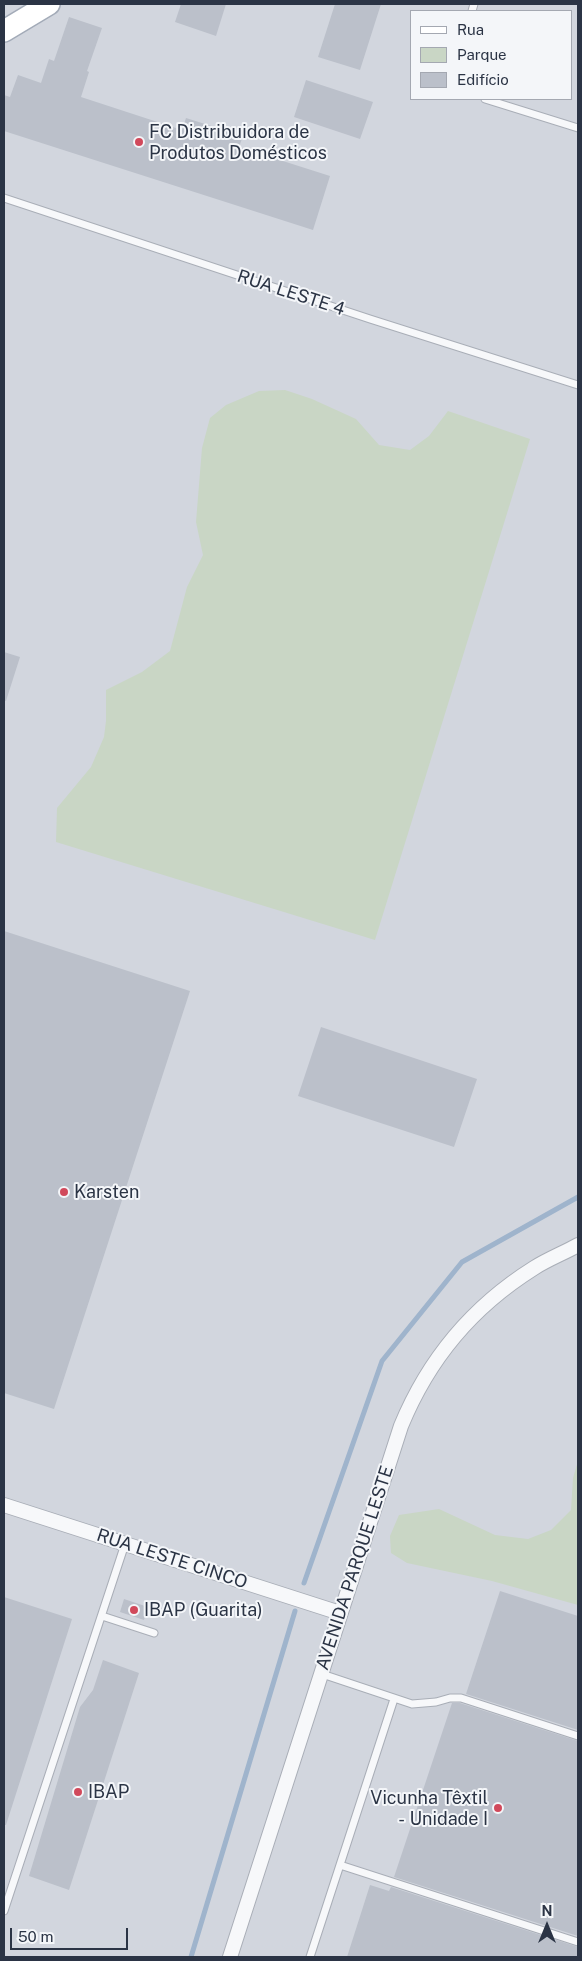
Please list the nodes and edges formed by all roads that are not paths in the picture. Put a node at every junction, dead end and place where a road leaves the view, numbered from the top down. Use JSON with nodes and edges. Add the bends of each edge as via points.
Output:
{"nodes":[{"id":1,"x":49,"y":4,"type":"edge"},
{"id":2,"x":4,"y":31,"type":"edge"},
{"id":3,"x":488,"y":100,"type":"edge"},
{"id":4,"x":578,"y":128,"type":"edge"},
{"id":5,"x":4,"y":198,"type":"edge"},
{"id":6,"x":578,"y":385,"type":"edge"},
{"id":7,"x":578,"y":1245,"type":"edge"},
{"id":8,"x":4,"y":1505,"type":"edge"},
{"id":9,"x":125,"y":1544,"type":"junction"},
{"id":10,"x":340,"y":1614,"type":"junction"},
{"id":11,"x":102,"y":1616,"type":"junction"},
{"id":12,"x":154,"y":1633,"type":"dead end"},
{"id":13,"x":322,"y":1674,"type":"junction"},
{"id":14,"x":394,"y":1699,"type":"junction"},
{"id":15,"x":578,"y":1736,"type":"edge"},
{"id":16,"x":340,"y":1865,"type":"junction"},
{"id":17,"x":4,"y":1911,"type":"edge"},
{"id":18,"x":578,"y":1942,"type":"edge"},
{"id":19,"x":230,"y":1957,"type":"edge"},
{"id":20,"x":310,"y":1957,"type":"edge"}],
"edges":[{"from":1,"to":2,"type":"main road"},
{"from":3,"to":4,"type":"lane"},
{"from":5,"to":6,"type":"lane","name":"RUA LESTE 4"},
{"from":7,"to":10,"type":"street","name":"AVENIDA PARQUE LESTE","via":[[535,1267],[504,1289],[475,1313],[432,1364],[401,1426]]},
{"from":8,"to":9,"type":"street","name":"RUA LESTE CINCO"},
{"from":9,"to":10,"type":"street","name":"RUA LESTE CINCO"},
{"from":9,"to":11,"type":"lane"},
{"from":10,"to":13,"type":"street","name":"AVENIDA PARQUE LESTE"},
{"from":11,"to":12,"type":"lane"},
{"from":11,"to":17,"type":"lane"},
{"from":13,"to":14,"type":"lane"},
{"from":13,"to":19,"type":"street","name":"AVENIDA PARQUE LESTE"},
{"from":14,"to":15,"type":"lane","via":[[412,1704],[461,1698]]},
{"from":14,"to":16,"type":"lane"},
{"from":16,"to":18,"type":"lane"},
{"from":16,"to":20,"type":"lane"}]}
